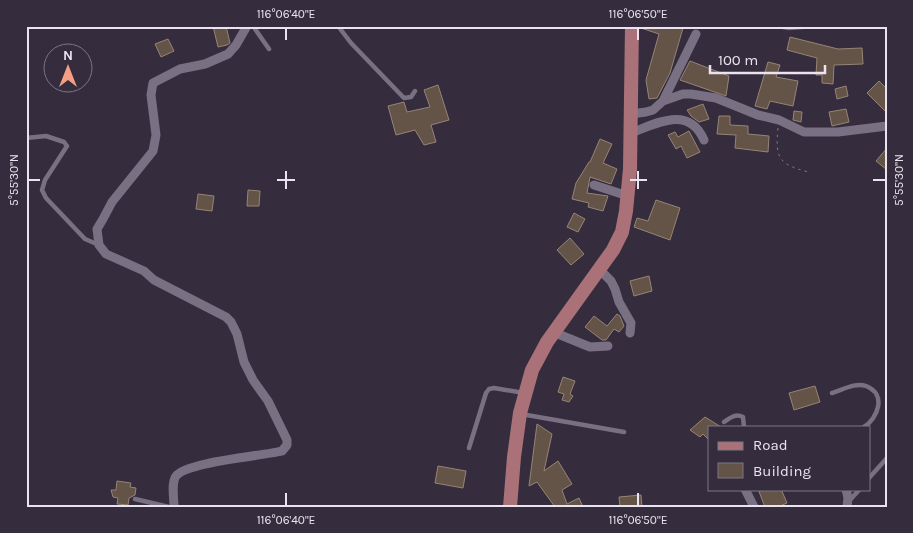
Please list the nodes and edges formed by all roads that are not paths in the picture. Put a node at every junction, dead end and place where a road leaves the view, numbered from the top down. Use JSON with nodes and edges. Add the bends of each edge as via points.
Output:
{"nodes":[{"id":1,"x":247,"y":26,"type":"edge"},
{"id":2,"x":253,"y":26,"type":"edge"},
{"id":3,"x":338,"y":26,"type":"edge"},
{"id":4,"x":632,"y":26,"type":"edge"},
{"id":5,"x":778,"y":26,"type":"edge"},
{"id":6,"x":813,"y":26,"type":"edge"},
{"id":7,"x":696,"y":34,"type":"dead end"},
{"id":8,"x":269,"y":49,"type":"dead end"},
{"id":9,"x":415,"y":91,"type":"dead end"},
{"id":10,"x":663,"y":101,"type":"junction"},
{"id":11,"x":631,"y":114,"type":"junction"},
{"id":12,"x":887,"y":126,"type":"edge"},
{"id":13,"x":630,"y":133,"type":"junction"},
{"id":14,"x":26,"y":138,"type":"edge"},
{"id":15,"x":704,"y":140,"type":"dead end"},
{"id":16,"x":594,"y":185,"type":"dead end"},
{"id":17,"x":628,"y":196,"type":"junction"},
{"id":18,"x":99,"y":245,"type":"junction"},
{"id":19,"x":599,"y":269,"type":"junction"},
{"id":20,"x":553,"y":332,"type":"junction"},
{"id":21,"x":630,"y":333,"type":"dead end"},
{"id":22,"x":608,"y":346,"type":"dead end"},
{"id":23,"x":525,"y":393,"type":"junction"},
{"id":24,"x":832,"y":394,"type":"dead end"},
{"id":25,"x":520,"y":413,"type":"junction"},
{"id":26,"x":724,"y":422,"type":"dead end"},
{"id":27,"x":744,"y":426,"type":"edge"},
{"id":28,"x":865,"y":426,"type":"edge"},
{"id":29,"x":624,"y":432,"type":"dead end"},
{"id":30,"x":469,"y":448,"type":"dead end"},
{"id":31,"x":887,"y":458,"type":"edge"},
{"id":32,"x":870,"y":477,"type":"edge"},
{"id":33,"x":746,"y":490,"type":"edge"},
{"id":34,"x":846,"y":490,"type":"edge"},
{"id":35,"x":859,"y":490,"type":"edge"},
{"id":36,"x":136,"y":498,"type":"dead end"},
{"id":37,"x":848,"y":504,"type":"edge"},
{"id":38,"x":169,"y":507,"type":"edge"},
{"id":39,"x":174,"y":507,"type":"edge"},
{"id":40,"x":510,"y":507,"type":"edge"},
{"id":41,"x":754,"y":507,"type":"edge"}],
"edges":[{"from":1,"to":18,"type":"street","via":[[228,54],[205,64],[180,69],[153,83],[151,95],[156,135],[153,151],[112,202],[97,229]]},
{"from":2,"to":8,"type":"lane"},
{"from":3,"to":9,"type":"lane","via":[[404,98],[411,97]]},
{"from":4,"to":11,"type":"main road"},
{"from":5,"to":6,"type":"lane"},
{"from":7,"to":10,"type":"street"},
{"from":10,"to":11,"type":"street","via":[[653,110]]},
{"from":10,"to":12,"type":"street","via":[[683,94],[701,94],[779,120],[804,132]]},
{"from":11,"to":13,"type":"main road"},
{"from":13,"to":15,"type":"street","via":[[665,120],[678,119],[695,126]]},
{"from":13,"to":17,"type":"main road"},
{"from":14,"to":18,"type":"lane","via":[[46,136],[67,146],[42,190],[85,239]]},
{"from":16,"to":17,"type":"street"},
{"from":17,"to":19,"type":"main road","via":[[622,232]]},
{"from":18,"to":39,"type":"street","via":[[106,254],[144,271],[154,280],[226,317],[234,328],[247,369],[268,401],[287,440],[282,450],[182,470],[173,482]]},
{"from":19,"to":20,"type":"main road"},
{"from":19,"to":21,"type":"street","via":[[615,289],[630,323]]},
{"from":20,"to":22,"type":"street","via":[[590,347]]},
{"from":20,"to":23,"type":"main road","via":[[538,356]]},
{"from":23,"to":25,"type":"main road"},
{"from":23,"to":30,"type":"lane","via":[[489,389]]},
{"from":24,"to":28,"type":"lane","via":[[853,386],[867,386],[873,390],[880,406],[876,416]]},
{"from":25,"to":29,"type":"lane"},
{"from":25,"to":40,"type":"main road"},
{"from":26,"to":27,"type":"lane","via":[[739,415],[743,416]]},
{"from":31,"to":32,"type":"lane"},
{"from":33,"to":41,"type":"street"},
{"from":34,"to":37,"type":"street"},
{"from":35,"to":37,"type":"lane"},
{"from":36,"to":38,"type":"lane"}]}
